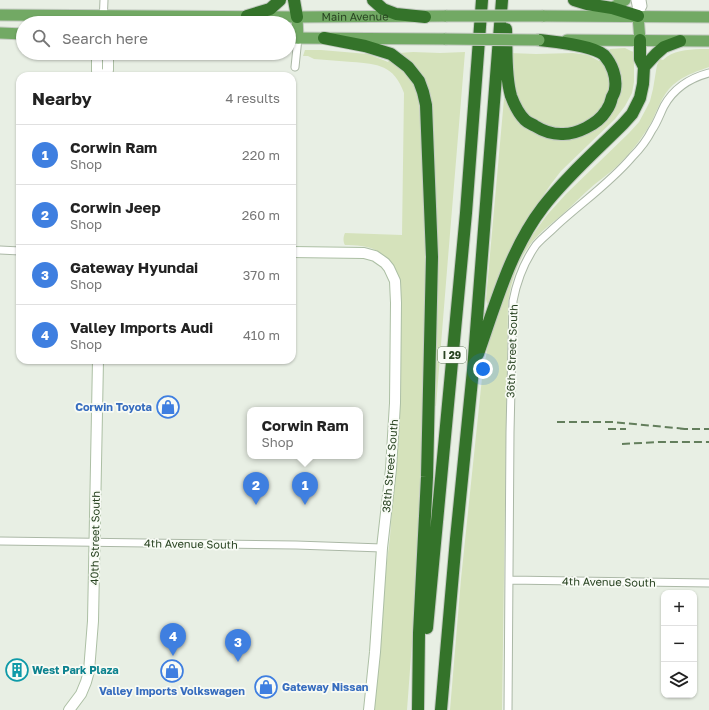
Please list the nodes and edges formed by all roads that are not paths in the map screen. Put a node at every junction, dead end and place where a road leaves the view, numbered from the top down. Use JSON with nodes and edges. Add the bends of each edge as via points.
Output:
{"nodes":[{"id":1,"x":104,"y":0,"type":"edge"},
{"id":2,"x":280,"y":0,"type":"edge"},
{"id":3,"x":294,"y":0,"type":"edge"},
{"id":4,"x":373,"y":0,"type":"edge"},
{"id":5,"x":502,"y":0,"type":"edge"},
{"id":6,"x":506,"y":0,"type":"edge"},
{"id":7,"x":574,"y":0,"type":"edge"},
{"id":8,"x":625,"y":0,"type":"edge"},
{"id":9,"x":636,"y":0,"type":"edge"},
{"id":10,"x":642,"y":0,"type":"edge"},
{"id":11,"x":481,"y":1,"type":"edge"},
{"id":12,"x":612,"y":8,"type":"junction"},
{"id":13,"x":0,"y":15,"type":"edge"},
{"id":14,"x":26,"y":16,"type":"edge"},
{"id":15,"x":104,"y":16,"type":"edge"},
{"id":16,"x":247,"y":16,"type":"edge"},
{"id":17,"x":588,"y":16,"type":"junction"},
{"id":18,"x":638,"y":16,"type":"junction"},
{"id":19,"x":297,"y":17,"type":"junction"},
{"id":20,"x":425,"y":17,"type":"junction"},
{"id":21,"x":709,"y":17,"type":"edge"},
{"id":22,"x":296,"y":24,"type":"edge"},
{"id":23,"x":0,"y":33,"type":"edge"},
{"id":24,"x":16,"y":34,"type":"edge"},
{"id":25,"x":296,"y":38,"type":"edge"},
{"id":26,"x":324,"y":38,"type":"junction"},
{"id":27,"x":539,"y":40,"type":"junction"},
{"id":28,"x":640,"y":40,"type":"junction"},
{"id":29,"x":680,"y":41,"type":"junction"},
{"id":30,"x":709,"y":41,"type":"edge"},
{"id":31,"x":97,"y":60,"type":"edge"},
{"id":32,"x":108,"y":60,"type":"edge"},
{"id":33,"x":295,"y":60,"type":"edge"},
{"id":34,"x":295,"y":67,"type":"dead end"},
{"id":35,"x":644,"y":67,"type":"junction"},
{"id":36,"x":98,"y":72,"type":"edge"},
{"id":37,"x":107,"y":72,"type":"edge"},
{"id":38,"x":709,"y":73,"type":"edge"},
{"id":39,"x":0,"y":250,"type":"edge"},
{"id":40,"x":16,"y":251,"type":"edge"},
{"id":41,"x":296,"y":252,"type":"edge"},
{"id":42,"x":98,"y":364,"type":"edge"},
{"id":43,"x":473,"y":370,"type":"junction"},
{"id":44,"x":0,"y":542,"type":"edge"},
{"id":45,"x":95,"y":543,"type":"junction"},
{"id":46,"x":382,"y":548,"type":"junction"},
{"id":47,"x":509,"y":580,"type":"junction"},
{"id":48,"x":709,"y":583,"type":"edge"},
{"id":49,"x":69,"y":710,"type":"edge"},
{"id":50,"x":369,"y":710,"type":"edge"},
{"id":51,"x":419,"y":710,"type":"edge"},
{"id":52,"x":441,"y":710,"type":"edge"},
{"id":53,"x":508,"y":710,"type":"edge"}],
"edges":[{"from":1,"to":15,"type":"street"},
{"from":2,"to":16,"type":"highway","via":[[270,9]]},
{"from":3,"to":19,"type":"highway"},
{"from":4,"to":20,"type":"highway","via":[[383,9],[396,14]]},
{"from":5,"to":43,"type":"highway","number":"I 29"},
{"from":6,"to":27,"type":"highway","via":[[508,82],[518,110],[526,121],[552,133],[577,132],[589,127],[606,112],[611,100],[615,89],[612,66],[595,50]]},
{"from":7,"to":12,"type":"highway"},
{"from":8,"to":12,"type":"main road"},
{"from":9,"to":18,"type":"street"},
{"from":10,"to":18,"type":"street","via":[[643,6]]},
{"from":11,"to":51,"type":"highway","number":"I 29","via":[[466,213]]},
{"from":12,"to":17,"type":"main road"},
{"from":12,"to":18,"type":"highway"},
{"from":13,"to":14,"type":"main road","name":"Main Avenue"},
{"from":17,"to":18,"type":"main road","name":"Main Avenue"},
{"from":17,"to":20,"type":"main road","name":"Main Avenue","bridge":true},
{"from":18,"to":21,"type":"main road","name":"Main Avenue"},
{"from":18,"to":28,"type":"main road"},
{"from":19,"to":20,"type":"main road","name":"Main Avenue"},
{"from":19,"to":22,"type":"main road"},
{"from":23,"to":24,"type":"main road"},
{"from":25,"to":26,"type":"main road","name":"Main Avenue"},
{"from":26,"to":27,"type":"main road","name":"Main Avenue","bridge":true},
{"from":26,"to":51,"type":"highway","via":[[391,54],[408,67],[419,81],[426,104],[432,257],[427,477],[419,633]]},
{"from":27,"to":28,"type":"main road","name":"Main Avenue"},
{"from":28,"to":29,"type":"main road","name":"Main Avenue"},
{"from":28,"to":35,"type":"highway","via":[[640,59]]},
{"from":29,"to":30,"type":"main road","name":"Main Avenue"},
{"from":29,"to":35,"type":"highway","via":[[664,47]]},
{"from":31,"to":36,"type":"street"},
{"from":32,"to":37,"type":"street"},
{"from":33,"to":34,"type":"street"},
{"from":35,"to":43,"type":"highway","via":[[640,98],[632,114],[562,184],[529,228],[507,270]]},
{"from":38,"to":47,"type":"street","name":"36th Street South","via":[[690,80],[672,94],[653,130],[632,158],[537,244],[522,270],[513,300]]},
{"from":39,"to":40,"type":"street"},
{"from":41,"to":46,"type":"street","name":"38th Street South","via":[[364,253],[376,256],[389,268],[395,281],[395,403]]},
{"from":42,"to":45,"type":"street","name":"40th Street South"},
{"from":43,"to":52,"type":"highway","number":"I 29"},
{"from":44,"to":45,"type":"street","name":"4th Avenue South"},
{"from":45,"to":46,"type":"street","name":"4th Avenue South"},
{"from":45,"to":49,"type":"street","name":"40th Street South","via":[[94,621],[89,671],[81,694]]},
{"from":46,"to":50,"type":"street","name":"38th Street South"},
{"from":47,"to":48,"type":"street","name":"4th Avenue South"},
{"from":47,"to":53,"type":"street","name":"36th Street South"}]}
